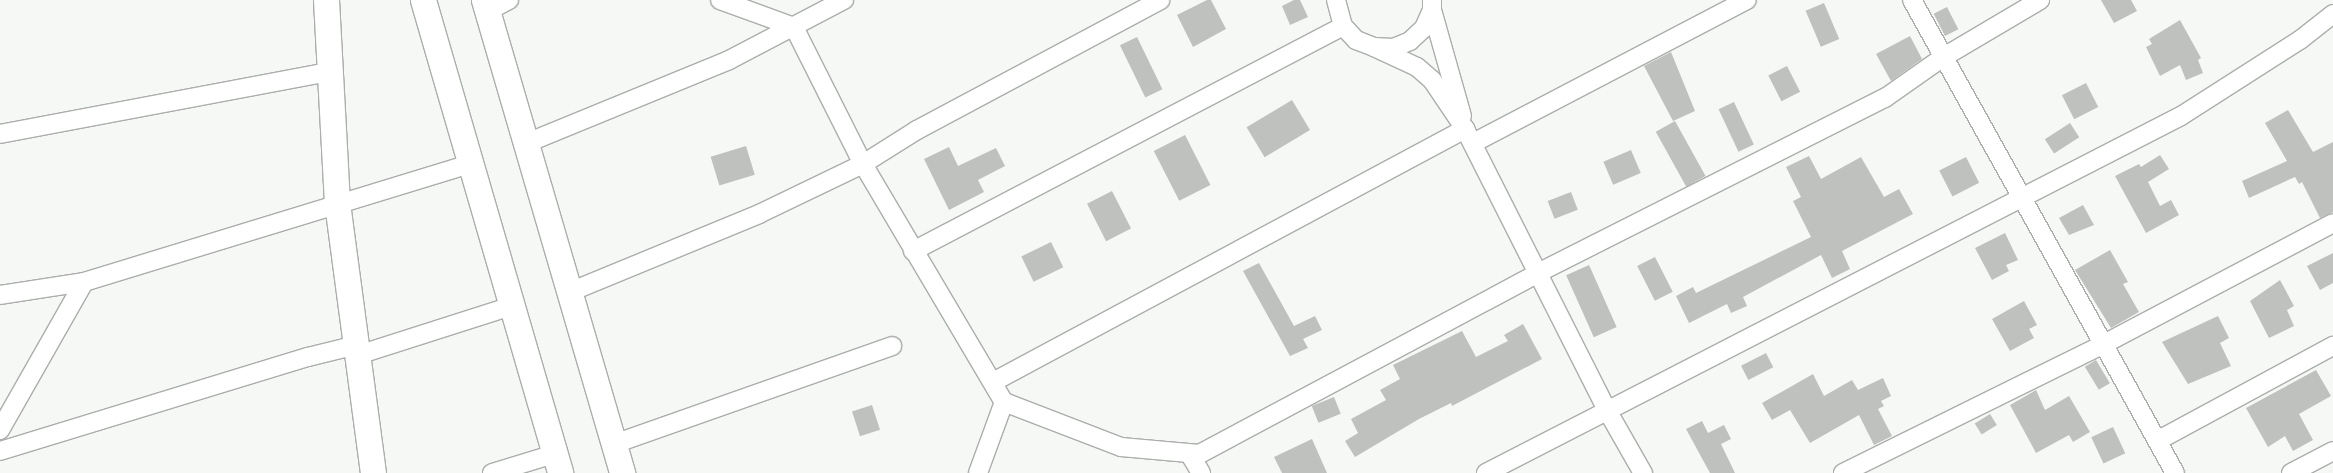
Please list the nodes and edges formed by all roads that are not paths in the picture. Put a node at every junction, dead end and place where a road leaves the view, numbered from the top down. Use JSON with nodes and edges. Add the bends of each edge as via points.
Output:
{"nodes":[{"id":1,"x":326,"y":0,"type":"edge"},
{"id":2,"x":423,"y":0,"type":"edge"},
{"id":3,"x":720,"y":0,"type":"edge"},
{"id":4,"x":844,"y":0,"type":"edge"},
{"id":5,"x":1160,"y":0,"type":"edge"},
{"id":6,"x":1336,"y":0,"type":"edge"},
{"id":7,"x":1747,"y":0,"type":"edge"},
{"id":8,"x":1912,"y":0,"type":"edge"},
{"id":9,"x":2040,"y":0,"type":"edge"},
{"id":10,"x":494,"y":4,"type":"edge"},
{"id":11,"x":1432,"y":5,"type":"edge"},
{"id":12,"x":2333,"y":14,"type":"edge"},
{"id":13,"x":1343,"y":26,"type":"junction"},
{"id":14,"x":794,"y":27,"type":"junction"},
{"id":15,"x":1374,"y":47,"type":"junction"},
{"id":16,"x":1942,"y":58,"type":"junction"},
{"id":17,"x":328,"y":72,"type":"junction"},
{"id":18,"x":0,"y":134,"type":"edge"},
{"id":19,"x":1469,"y":136,"type":"junction"},
{"id":20,"x":527,"y":143,"type":"junction"},
{"id":21,"x":471,"y":164,"type":"junction"},
{"id":22,"x":863,"y":164,"type":"junction"},
{"id":23,"x":2021,"y":200,"type":"junction"},
{"id":24,"x":337,"y":203,"type":"junction"},
{"id":25,"x":2333,"y":223,"type":"edge"},
{"id":26,"x":913,"y":251,"type":"junction"},
{"id":27,"x":1536,"y":274,"type":"junction"},
{"id":28,"x":84,"y":282,"type":"junction"},
{"id":29,"x":570,"y":292,"type":"junction"},
{"id":30,"x":0,"y":295,"type":"edge"},
{"id":31,"x":512,"y":306,"type":"junction"},
{"id":32,"x":2102,"y":345,"type":"junction"},
{"id":33,"x":892,"y":346,"type":"dead end"},
{"id":34,"x":2333,"y":346,"type":"edge"},
{"id":35,"x":357,"y":350,"type":"junction"},
{"id":36,"x":993,"y":382,"type":"junction"},
{"id":37,"x":1004,"y":402,"type":"junction"},
{"id":38,"x":1607,"y":410,"type":"junction"},
{"id":39,"x":0,"y":430,"type":"edge"},
{"id":40,"x":2157,"y":441,"type":"junction"},
{"id":41,"x":614,"y":444,"type":"junction"},
{"id":42,"x":0,"y":451,"type":"edge"},
{"id":43,"x":2333,"y":451,"type":"edge"},
{"id":44,"x":1200,"y":454,"type":"junction"},
{"id":45,"x":557,"y":464,"type":"edge"},
{"id":46,"x":373,"y":473,"type":"edge"},
{"id":47,"x":492,"y":473,"type":"edge"},
{"id":48,"x":622,"y":473,"type":"edge"},
{"id":49,"x":978,"y":473,"type":"edge"},
{"id":50,"x":1201,"y":473,"type":"edge"},
{"id":51,"x":1486,"y":473,"type":"edge"},
{"id":52,"x":1643,"y":473,"type":"edge"},
{"id":53,"x":1843,"y":473,"type":"edge"},
{"id":54,"x":2175,"y":473,"type":"edge"},
{"id":55,"x":2291,"y":473,"type":"edge"}],
"edges":[{"from":1,"to":17,"type":"main road"},
{"from":2,"to":21,"type":"main road"},
{"from":3,"to":14,"type":"street"},
{"from":4,"to":14,"type":"street"},
{"from":5,"to":22,"type":"street","via":[[917,130]]},
{"from":6,"to":13,"type":"street"},
{"from":7,"to":19,"type":"street"},
{"from":8,"to":16,"type":"street"},
{"from":9,"to":16,"type":"street"},
{"from":10,"to":20,"type":"main road"},
{"from":11,"to":15,"type":"street","via":[[1424,28],[1410,41],[1393,48]]},
{"from":11,"to":19,"type":"street"},
{"from":12,"to":23,"type":"street","via":[[2300,40],[2181,116]]},
{"from":13,"to":15,"type":"street","via":[[1356,40]]},
{"from":13,"to":26,"type":"street"},
{"from":14,"to":20,"type":"street","via":[[729,60]]},
{"from":14,"to":22,"type":"street"},
{"from":15,"to":19,"type":"street","via":[[1417,67],[1432,80]]},
{"from":16,"to":23,"type":"street"},
{"from":16,"to":27,"type":"street","via":[[1885,98]]},
{"from":17,"to":18,"type":"street"},
{"from":17,"to":24,"type":"main road"},
{"from":19,"to":27,"type":"street"},
{"from":19,"to":36,"type":"street"},
{"from":20,"to":29,"type":"main road"},
{"from":21,"to":24,"type":"street"},
{"from":21,"to":31,"type":"main road"},
{"from":22,"to":26,"type":"street"},
{"from":22,"to":29,"type":"street","via":[[759,214]]},
{"from":23,"to":32,"type":"street"},
{"from":23,"to":38,"type":"street"},
{"from":24,"to":28,"type":"street"},
{"from":24,"to":35,"type":"main road"},
{"from":25,"to":32,"type":"street"},
{"from":26,"to":36,"type":"street"},
{"from":27,"to":38,"type":"street"},
{"from":27,"to":44,"type":"street"},
{"from":28,"to":30,"type":"street"},
{"from":28,"to":39,"type":"street"},
{"from":29,"to":41,"type":"main road"},
{"from":31,"to":35,"type":"street"},
{"from":31,"to":45,"type":"main road"},
{"from":32,"to":40,"type":"street"},
{"from":32,"to":53,"type":"street"},
{"from":33,"to":41,"type":"street"},
{"from":34,"to":40,"type":"street"},
{"from":35,"to":42,"type":"street","via":[[298,359]]},
{"from":35,"to":46,"type":"main road"},
{"from":36,"to":37,"type":"street"},
{"from":37,"to":44,"type":"street","via":[[1121,447]]},
{"from":37,"to":49,"type":"street"},
{"from":38,"to":51,"type":"street"},
{"from":38,"to":52,"type":"street"},
{"from":40,"to":54,"type":"street"},
{"from":41,"to":48,"type":"main road"},
{"from":43,"to":55,"type":"street"},
{"from":44,"to":50,"type":"street","via":[[1192,458]]},
{"from":45,"to":47,"type":"street"}]}
